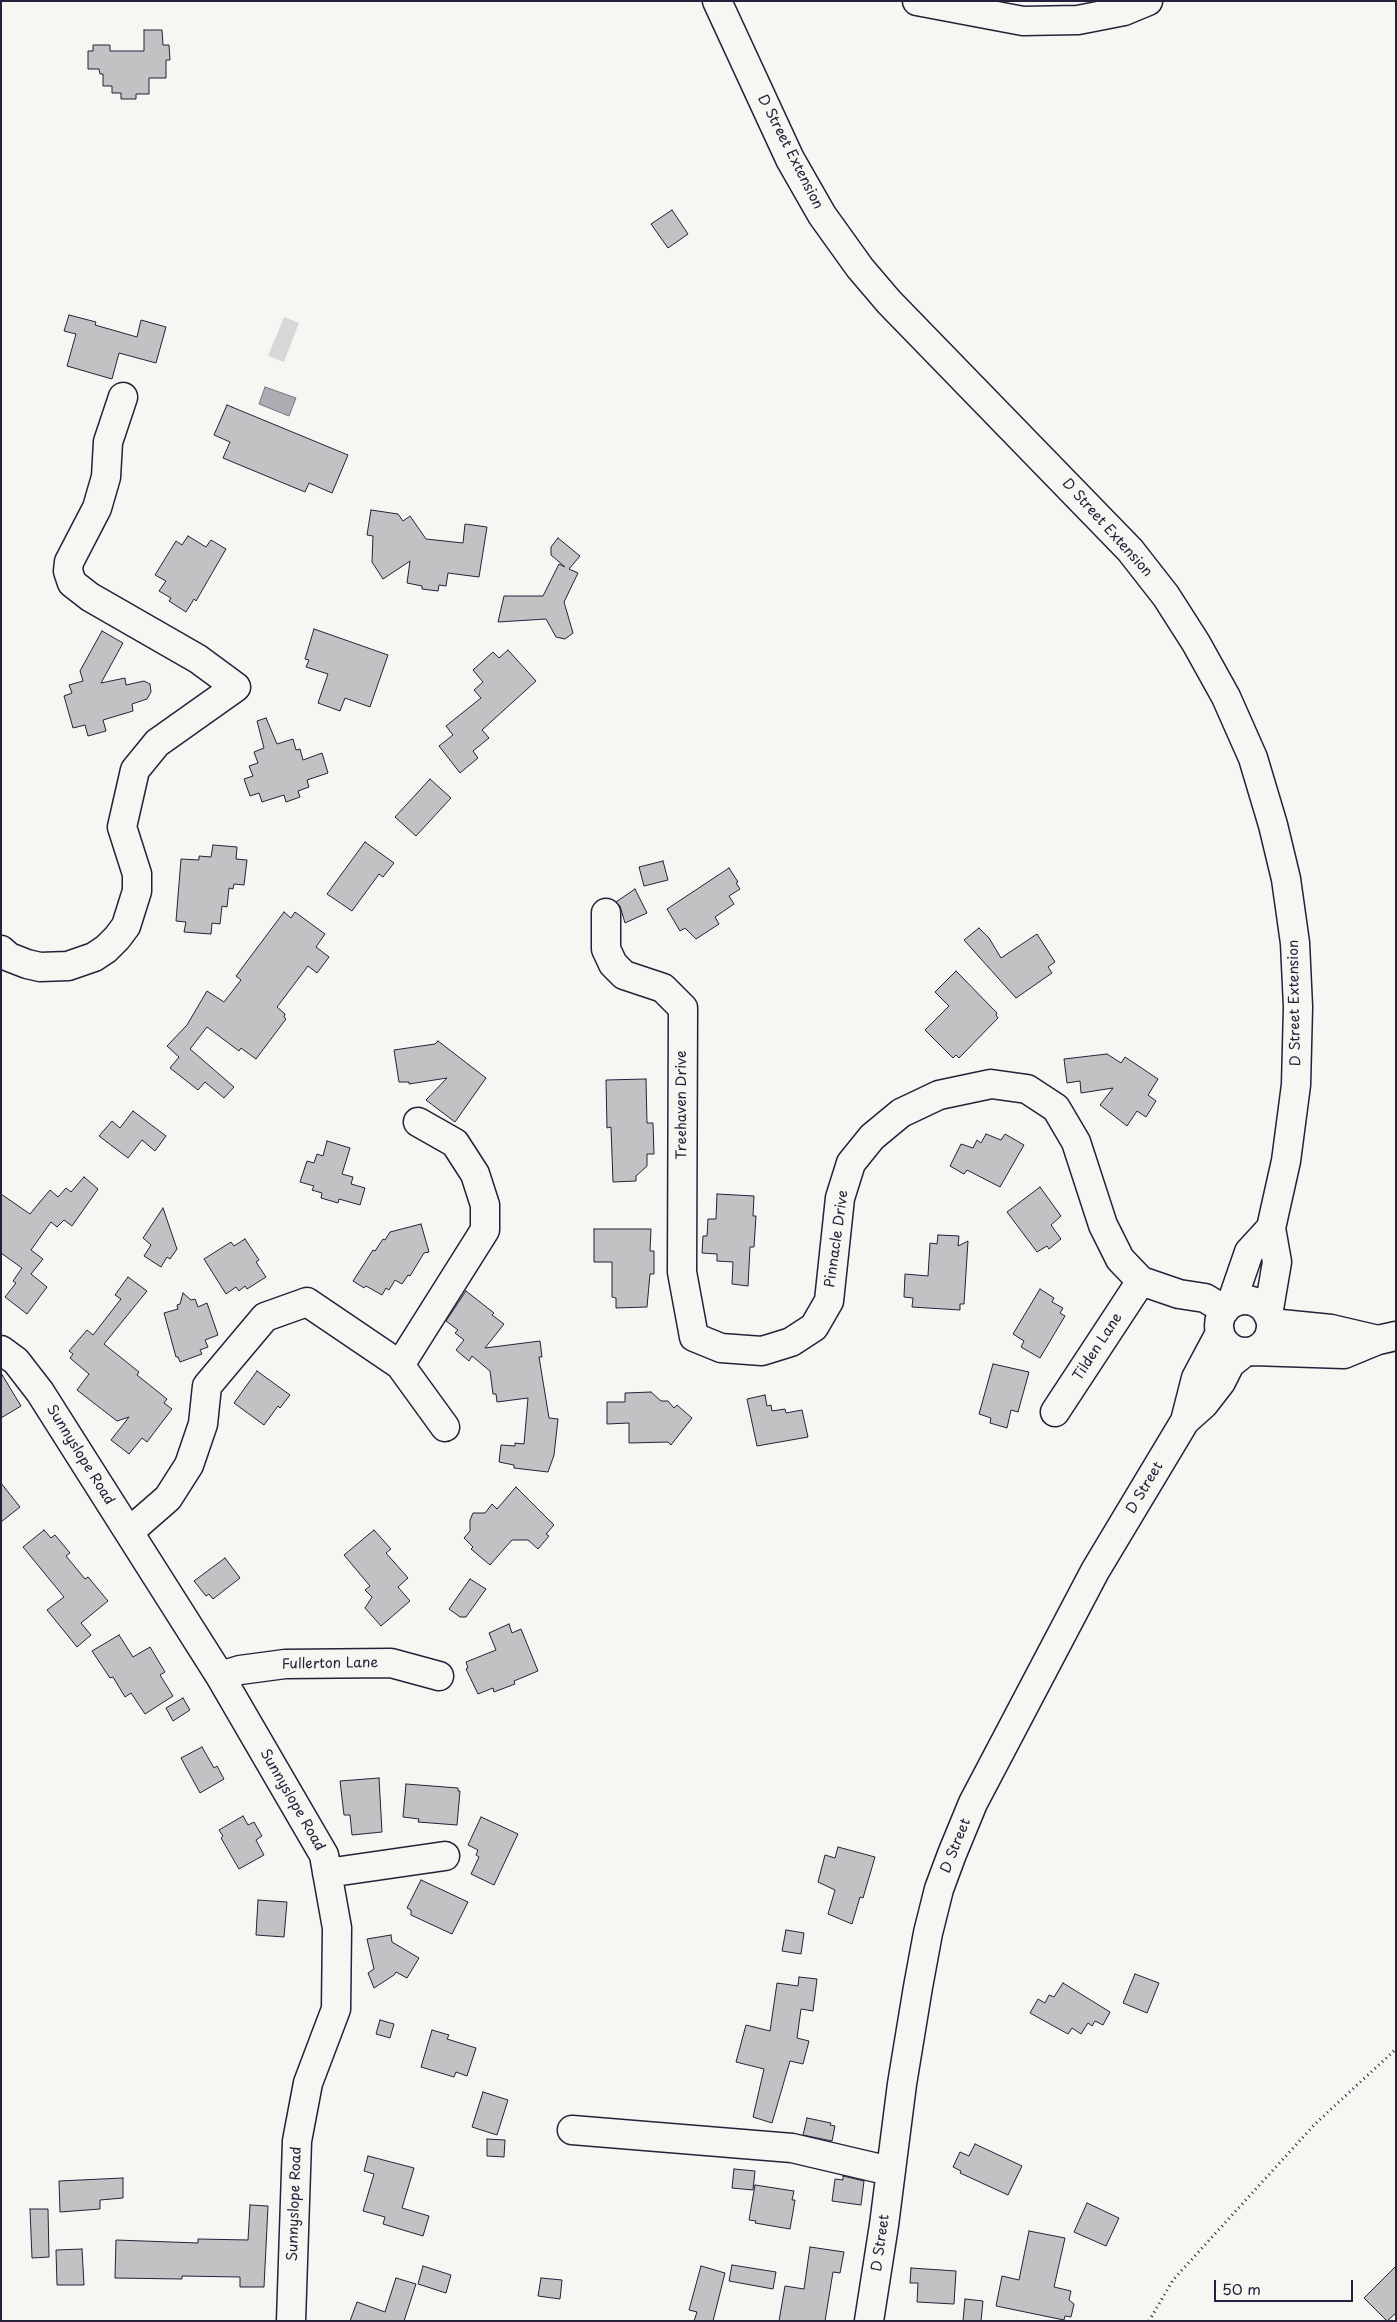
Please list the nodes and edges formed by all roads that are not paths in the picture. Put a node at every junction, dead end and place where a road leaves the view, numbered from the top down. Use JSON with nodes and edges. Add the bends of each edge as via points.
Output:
{"nodes":[{"id":1,"x":717,"y":1,"type":"edge"},
{"id":2,"x":918,"y":1,"type":"edge"},
{"id":3,"x":1148,"y":1,"type":"edge"},
{"id":4,"x":123,"y":396,"type":"dead end"},
{"id":5,"x":606,"y":913,"type":"dead end"},
{"id":6,"x":1,"y":950,"type":"edge"},
{"id":7,"x":418,"y":1122,"type":"dead end"},
{"id":8,"x":1271,"y":1228,"type":"junction"},
{"id":9,"x":1141,"y":1281,"type":"junction"},
{"id":10,"x":1224,"y":1318,"type":"junction"},
{"id":11,"x":1270,"y":1319,"type":"junction"},
{"id":12,"x":694,"y":1337,"type":"joint"},
{"id":13,"x":1387,"y":1338,"type":"edge"},
{"id":14,"x":1,"y":1350,"type":"edge"},
{"id":15,"x":1249,"y":1352,"type":"junction"},
{"id":16,"x":400,"y":1365,"type":"junction"},
{"id":17,"x":1055,"y":1412,"type":"dead end"},
{"id":18,"x":1186,"y":1421,"type":"junction"},
{"id":19,"x":445,"y":1427,"type":"dead end"},
{"id":20,"x":129,"y":1532,"type":"junction"},
{"id":21,"x":220,"y":1676,"type":"junction"},
{"id":22,"x":439,"y":1676,"type":"dead end"},
{"id":23,"x":446,"y":1856,"type":"dead end"},
{"id":24,"x":327,"y":1873,"type":"junction"},
{"id":25,"x":572,"y":2130,"type":"dead end"},
{"id":26,"x":890,"y":2171,"type":"junction"},
{"id":27,"x":290,"y":2321,"type":"edge"},
{"id":28,"x":869,"y":2321,"type":"edge"}],
"edges":[{"from":1,"to":8,"type":"street","name":"D Street Extension","via":[[790,159],[822,215],[895,308],[1130,550],[1166,596],[1230,706],[1253,758],[1273,825],[1286,879],[1295,943],[1298,1007],[1296,1085],[1286,1161]]},
{"from":2,"to":3,"type":"street","via":[[1022,21],[1078,20],[1124,11]]},
{"from":4,"to":6,"type":"street","via":[[108,442],[106,477],[97,508],[69,562],[72,583],[90,597],[198,659],[236,686],[157,744],[135,770],[122,827],[137,874],[137,891],[126,926],[117,938],[94,957],[68,966],[27,964]]},
{"from":5,"to":12,"type":"street","name":"Treehaven Drive","via":[[606,949],[613,964],[624,975],[663,988],[682,1008],[682,1272]]},
{"from":7,"to":16,"type":"street","via":[[455,1143],[475,1174],[485,1205],[485,1230]]},
{"from":8,"to":10,"type":"street","name":"D Street Extension","via":[[1249,1252]]},
{"from":8,"to":11,"type":"street","name":"D Street Extension","via":[[1277,1262]]},
{"from":9,"to":10,"type":"street","name":"Pinnacle Drive","via":[[1179,1294]]},
{"from":9,"to":12,"type":"street","name":"Pinnacle Drive","via":[[1120,1259],[1103,1226],[1076,1142],[1056,1108],[1027,1089],[991,1084],[939,1095],[901,1113],[872,1136],[851,1163],[840,1198],[829,1302],[814,1327],[791,1342],[762,1350],[721,1348]]},
{"from":9,"to":17,"type":"street","name":"Tilden Lane"},
{"from":10,"to":11,"type":"street","via":[[1239,1301],[1256,1303]]},
{"from":10,"to":15,"type":"street","via":[[1229,1347]]},
{"from":10,"to":18,"type":"street","name":"D Street","via":[[1196,1378]]},
{"from":11,"to":13,"type":"street"},
{"from":11,"to":15,"type":"street","via":[[1267,1340]]},
{"from":13,"to":15,"type":"street","via":[[1344,1354]]},
{"from":14,"to":20,"type":"street","name":"Sunnyslope Road","via":[[16,1361],[40,1392]]},
{"from":15,"to":18,"type":"street","name":"D Street","via":[[1230,1364],[1221,1382]]},
{"from":16,"to":19,"type":"street"},
{"from":16,"to":20,"type":"street","via":[[307,1302],[265,1317],[207,1386],[203,1424],[189,1465],[168,1498]]},
{"from":18,"to":26,"type":"street","name":"D Street","via":[[1095,1571],[973,1803],[952,1854],[928,1933]]},
{"from":20,"to":21,"type":"street","name":"Sunnyslope Road"},
{"from":21,"to":22,"type":"street","name":"Fullerton Lane","via":[[285,1664],[392,1663]]},
{"from":21,"to":24,"type":"street","name":"Sunnyslope Road","via":[[324,1855]]},
{"from":23,"to":24,"type":"street"},
{"from":24,"to":27,"type":"street","name":"Sunnyslope Road","via":[[336,1928],[336,2009],[308,2083],[297,2140]]},
{"from":25,"to":26,"type":"street","via":[[792,2148]]},
{"from":26,"to":28,"type":"street","name":"D Street"}]}
